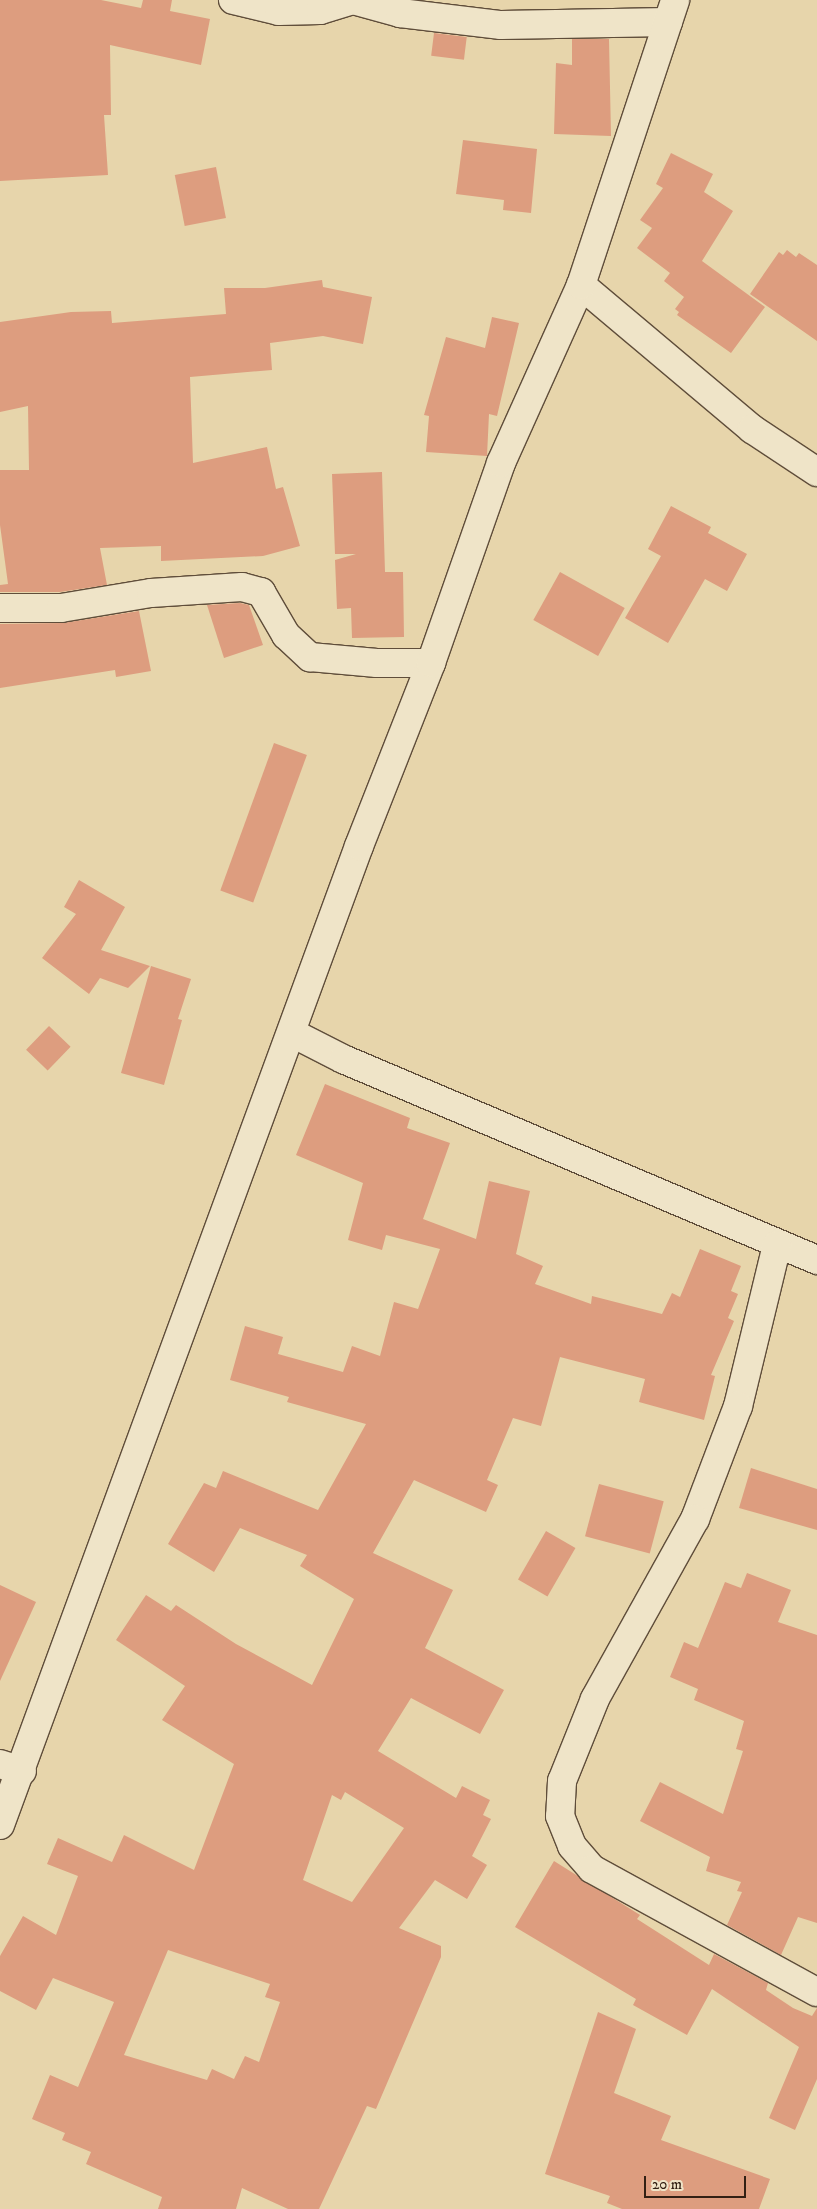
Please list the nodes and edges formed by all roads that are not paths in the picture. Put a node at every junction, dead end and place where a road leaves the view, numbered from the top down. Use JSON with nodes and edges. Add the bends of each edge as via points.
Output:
{"nodes":[{"id":1,"x":233,"y":0,"type":"edge"},
{"id":2,"x":672,"y":11,"type":"edge"},
{"id":3,"x":581,"y":284,"type":"junction"},
{"id":4,"x":817,"y":472,"type":"edge"},
{"id":5,"x":0,"y":608,"type":"edge"},
{"id":6,"x":431,"y":663,"type":"junction"},
{"id":7,"x":292,"y":1033,"type":"junction"},
{"id":8,"x":777,"y":1245,"type":"junction"},
{"id":9,"x":817,"y":1260,"type":"edge"},
{"id":10,"x":11,"y":1767,"type":"edge"},
{"id":11,"x":0,"y":1824,"type":"edge"},
{"id":12,"x":817,"y":1992,"type":"edge"}],
"edges":[{"from":1,"to":2,"type":"street","via":[[279,11],[320,10],[353,0],[400,13],[501,25]]},
{"from":2,"to":3,"type":"street"},
{"from":3,"to":4,"type":"street","via":[[752,429]]},
{"from":3,"to":6,"type":"street","via":[[501,463]]},
{"from":5,"to":6,"type":"street","via":[[60,608],[151,593],[242,586],[261,592],[286,635],[310,657],[377,663]]},
{"from":6,"to":7,"type":"street","via":[[359,846]]},
{"from":7,"to":8,"type":"street","via":[[343,1059]]},
{"from":7,"to":10,"type":"street"},
{"from":8,"to":9,"type":"street"},
{"from":8,"to":12,"type":"street","via":[[738,1406],[695,1519],[595,1699],[562,1781],[560,1816],[572,1846],[592,1869]]},
{"from":10,"to":11,"type":"street"}]}
